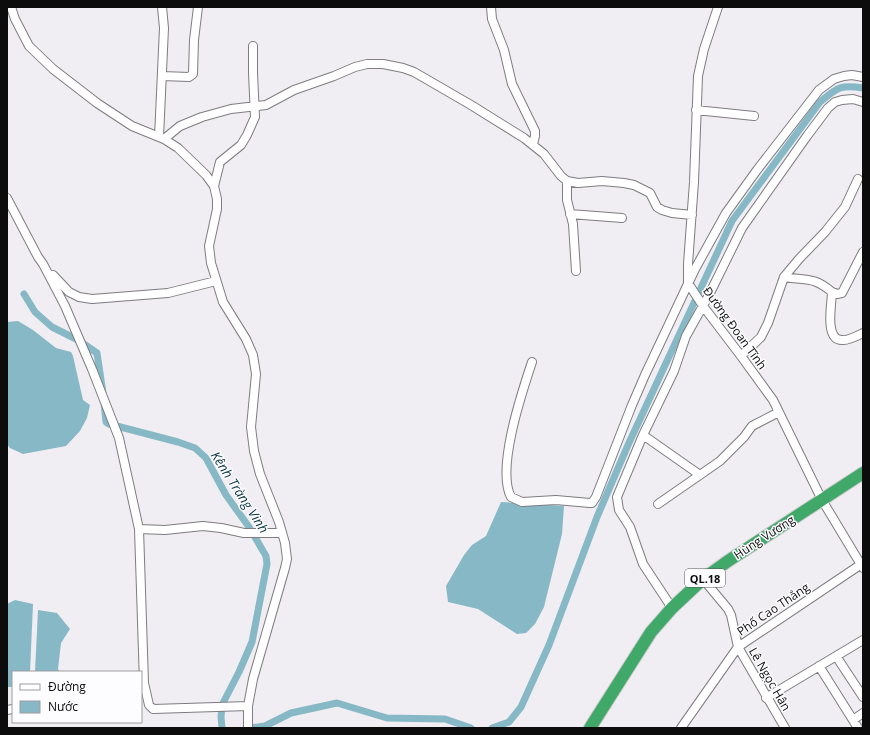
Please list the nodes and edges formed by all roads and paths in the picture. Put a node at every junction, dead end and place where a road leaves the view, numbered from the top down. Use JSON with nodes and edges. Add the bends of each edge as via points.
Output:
{"nodes":[{"id":1,"x":10,"y":7,"type":"edge"},
{"id":2,"x":162,"y":7,"type":"edge"},
{"id":3,"x":198,"y":7,"type":"edge"},
{"id":4,"x":492,"y":7,"type":"edge"},
{"id":5,"x":718,"y":7,"type":"edge"},
{"id":6,"x":253,"y":46,"type":"dead end"},
{"id":7,"x":162,"y":76,"type":"junction"},
{"id":8,"x":863,"y":77,"type":"edge"},
{"id":9,"x":863,"y":102,"type":"edge"},
{"id":10,"x":254,"y":106,"type":"junction"},
{"id":11,"x":696,"y":110,"type":"junction"},
{"id":12,"x":754,"y":116,"type":"dead end"},
{"id":13,"x":162,"y":138,"type":"junction"},
{"id":14,"x":533,"y":144,"type":"junction"},
{"id":15,"x":858,"y":179,"type":"dead end"},
{"id":16,"x":567,"y":181,"type":"junction"},
{"id":17,"x":214,"y":186,"type":"junction"},
{"id":18,"x":7,"y":198,"type":"edge"},
{"id":19,"x":570,"y":214,"type":"junction"},
{"id":20,"x":692,"y":215,"type":"junction"},
{"id":21,"x":622,"y":218,"type":"dead end"},
{"id":22,"x":863,"y":252,"type":"edge"},
{"id":23,"x":43,"y":264,"type":"junction"},
{"id":24,"x":576,"y":271,"type":"dead end"},
{"id":25,"x":784,"y":277,"type":"junction"},
{"id":26,"x":216,"y":282,"type":"junction"},
{"id":27,"x":690,"y":286,"type":"junction"},
{"id":28,"x":832,"y":292,"type":"junction"},
{"id":29,"x":702,"y":304,"type":"junction"},
{"id":30,"x":863,"y":333,"type":"edge"},
{"id":31,"x":741,"y":356,"type":"junction"},
{"id":32,"x":532,"y":362,"type":"dead end"},
{"id":33,"x":779,"y":412,"type":"junction"},
{"id":34,"x":643,"y":435,"type":"junction"},
{"id":35,"x":863,"y":473,"type":"edge"},
{"id":36,"x":700,"y":475,"type":"junction"},
{"id":37,"x":822,"y":500,"type":"junction"},
{"id":38,"x":658,"y":504,"type":"dead end"},
{"id":39,"x":139,"y":529,"type":"junction"},
{"id":40,"x":282,"y":533,"type":"junction"},
{"id":41,"x":862,"y":565,"type":"edge"},
{"id":42,"x":703,"y":580,"type":"junction"},
{"id":43,"x":672,"y":608,"type":"junction"},
{"id":44,"x":863,"y":640,"type":"edge"},
{"id":45,"x":738,"y":647,"type":"junction"},
{"id":46,"x":836,"y":656,"type":"junction"},
{"id":47,"x":819,"y":666,"type":"junction"},
{"id":48,"x":863,"y":697,"type":"edge"},
{"id":49,"x":766,"y":698,"type":"junction"},
{"id":50,"x":248,"y":706,"type":"junction"},
{"id":51,"x":863,"y":713,"type":"edge"},
{"id":52,"x":853,"y":720,"type":"junction"},
{"id":53,"x":248,"y":727,"type":"edge"},
{"id":54,"x":593,"y":727,"type":"edge"},
{"id":55,"x":681,"y":728,"type":"edge"},
{"id":56,"x":785,"y":728,"type":"edge"},
{"id":57,"x":858,"y":728,"type":"edge"}],
"edges":[{"from":1,"to":13,"type":"street","via":[[29,46],[52,69],[116,116],[132,126]]},
{"from":2,"to":7,"type":"street"},
{"from":3,"to":7,"type":"street","via":[[193,74],[189,77]]},
{"from":4,"to":14,"type":"street","via":[[492,19],[504,50],[512,84],[535,131]]},
{"from":5,"to":11,"type":"street","name":"Đường Đoan Tĩnh","via":[[698,76]]},
{"from":6,"to":10,"type":"street"},
{"from":7,"to":13,"type":"street"},
{"from":8,"to":27,"type":"street","via":[[844,76],[834,79],[819,90],[726,213]]},
{"from":9,"to":29,"type":"street","via":[[853,98],[835,102],[828,108],[742,228]]},
{"from":10,"to":13,"type":"street","via":[[202,117],[180,126]]},
{"from":10,"to":14,"type":"street","via":[[266,105],[294,90],[355,67],[383,64],[414,72]]},
{"from":10,"to":17,"type":"street","via":[[255,117],[247,135],[240,145],[220,162]]},
{"from":11,"to":12,"type":"street"},
{"from":11,"to":20,"type":"street","name":"Đường Đoan Tĩnh"},
{"from":13,"to":17,"type":"street","via":[[186,155]]},
{"from":14,"to":16,"type":"street"},
{"from":15,"to":25,"type":"street","via":[[845,207]]},
{"from":16,"to":19,"type":"street"},
{"from":16,"to":20,"type":"street","via":[[624,183],[650,193],[662,210]]},
{"from":17,"to":26,"type":"street","via":[[217,209],[209,246]]},
{"from":18,"to":23,"type":"street"},
{"from":19,"to":21,"type":"street"},
{"from":19,"to":24,"type":"street"},
{"from":20,"to":27,"type":"street","name":"Đường Đoan Tĩnh","via":[[688,264]]},
{"from":22,"to":28,"type":"street","via":[[842,292]]},
{"from":23,"to":26,"type":"street","via":[[69,292],[92,299],[168,293]]},
{"from":23,"to":39,"type":"street","via":[[70,318],[119,438]]},
{"from":25,"to":28,"type":"street","via":[[811,279]]},
{"from":25,"to":31,"type":"street","via":[[761,336]]},
{"from":26,"to":40,"type":"street","via":[[225,306],[253,355],[256,374],[251,427],[254,451]]},
{"from":27,"to":29,"type":"street","name":"Đường Đoan Tĩnh"},
{"from":27,"to":32,"type":"street","via":[[634,399],[596,497],[590,503],[556,500],[522,502],[511,498],[507,477],[508,449]]},
{"from":28,"to":30,"type":"street","via":[[832,335],[836,339],[844,340]]},
{"from":29,"to":31,"type":"street","name":"Đường Đoan Tĩnh"},
{"from":29,"to":34,"type":"street"},
{"from":31,"to":33,"type":"street","name":"Đường Đoan Tĩnh"},
{"from":33,"to":36,"type":"street","via":[[752,426],[727,456]]},
{"from":33,"to":37,"type":"street","name":"Đường Đoan Tĩnh"},
{"from":34,"to":36,"type":"street"},
{"from":34,"to":43,"type":"street","via":[[617,497],[618,505],[630,527],[642,564]]},
{"from":35,"to":37,"type":"highway","name":"Hùng Vương","number":"QL.18"},
{"from":36,"to":38,"type":"street"},
{"from":37,"to":41,"type":"street","name":"Đường Đoan Tĩnh"},
{"from":37,"to":42,"type":"highway","name":"Hùng Vương","number":"QL.18"},
{"from":39,"to":40,"type":"street","via":[[165,530],[203,526],[244,533]]},
{"from":39,"to":50,"type":"street","via":[[144,683],[149,705],[153,709]]},
{"from":40,"to":50,"type":"street","via":[[287,559],[261,646]]},
{"from":41,"to":45,"type":"street","name":"Phố Cao Thắng"},
{"from":42,"to":43,"type":"highway","name":"Hùng Vương","number":"QL.18"},
{"from":42,"to":45,"type":"street","name":"Lê Ngọc Hân","via":[[728,609]]},
{"from":43,"to":54,"type":"highway","name":"Hùng Vương","number":"QL.18","via":[[651,632]]},
{"from":44,"to":46,"type":"street"},
{"from":45,"to":49,"type":"street","name":"Lê Ngọc Hân"},
{"from":45,"to":55,"type":"street","name":"Phố Cao Thắng"},
{"from":46,"to":47,"type":"street"},
{"from":46,"to":48,"type":"street"},
{"from":47,"to":49,"type":"street"},
{"from":47,"to":52,"type":"street"},
{"from":49,"to":56,"type":"street","name":"Lê Ngọc Hân"},
{"from":50,"to":53,"type":"street"},
{"from":51,"to":52,"type":"street"},
{"from":52,"to":57,"type":"street"}]}
